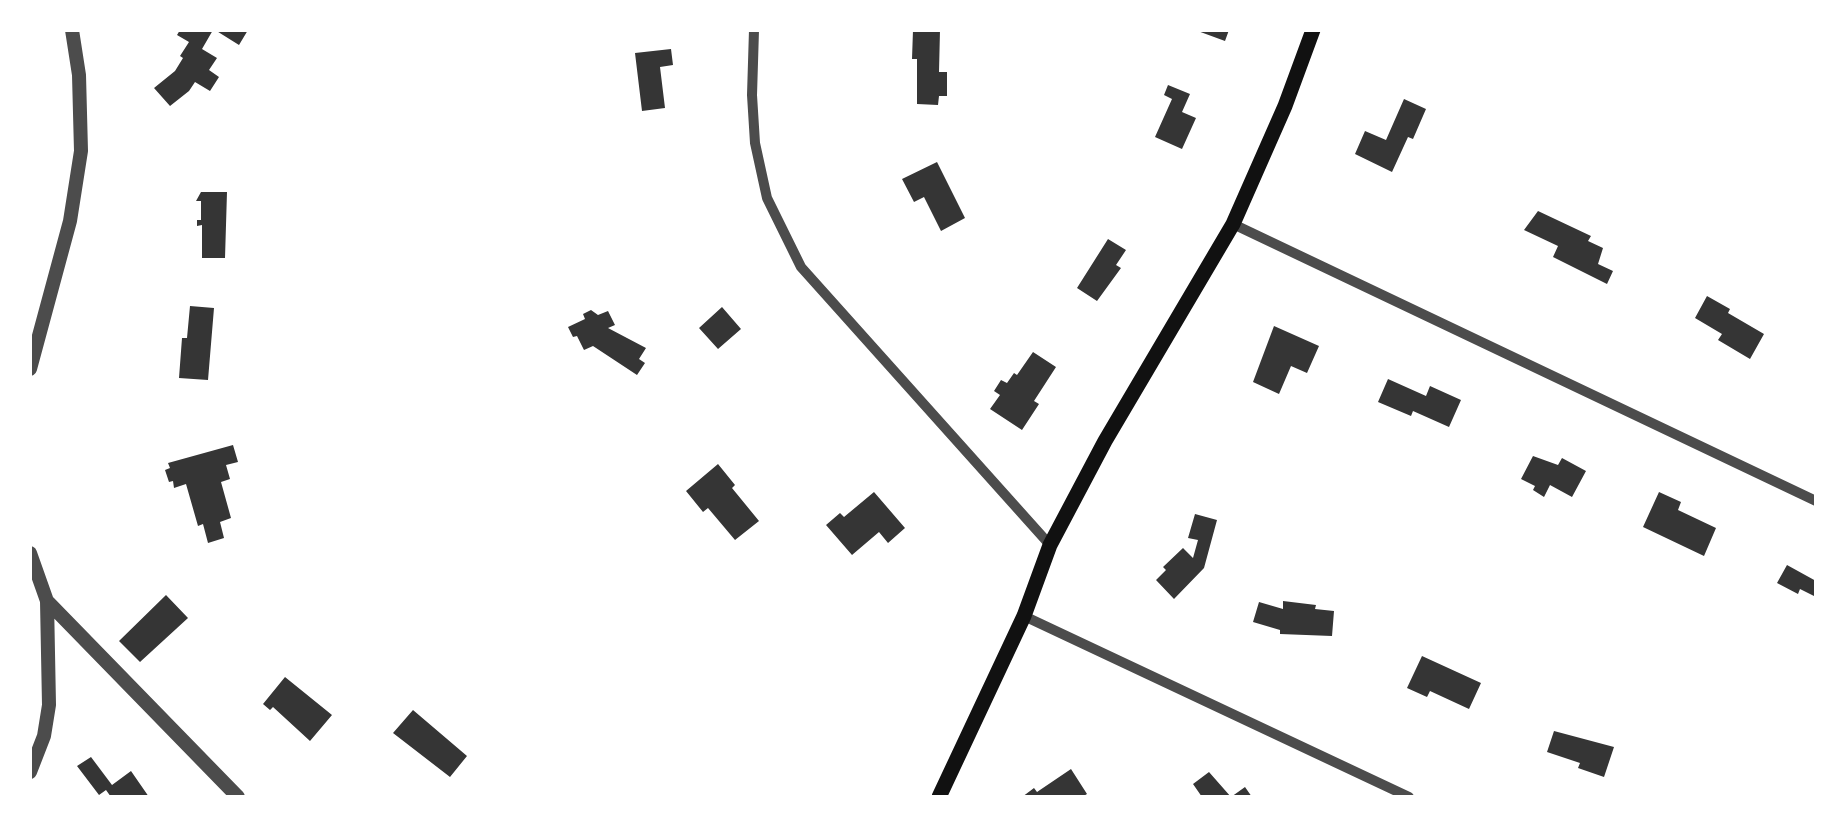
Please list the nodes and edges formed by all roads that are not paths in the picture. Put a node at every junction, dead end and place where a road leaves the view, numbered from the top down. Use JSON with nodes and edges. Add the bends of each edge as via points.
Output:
{"nodes":[{"id":1,"x":72,"y":30,"type":"edge"},
{"id":2,"x":754,"y":30,"type":"edge"},
{"id":3,"x":1313,"y":30,"type":"edge"},
{"id":4,"x":1233,"y":224,"type":"junction"},
{"id":5,"x":30,"y":369,"type":"edge"},
{"id":6,"x":1816,"y":502,"type":"edge"},
{"id":7,"x":1050,"y":545,"type":"junction"},
{"id":8,"x":30,"y":553,"type":"edge"},
{"id":9,"x":47,"y":601,"type":"junction"},
{"id":10,"x":1024,"y":616,"type":"junction"},
{"id":11,"x":30,"y":772,"type":"edge"},
{"id":12,"x":238,"y":797,"type":"edge"},
{"id":13,"x":938,"y":797,"type":"edge"},
{"id":14,"x":1410,"y":797,"type":"edge"}],
"edges":[{"from":1,"to":5,"type":"street","via":[[81,151],[70,220]]},
{"from":2,"to":7,"type":"street","via":[[755,143],[767,198],[801,267]]},
{"from":3,"to":4,"type":"main road"},
{"from":4,"to":6,"type":"street"},
{"from":4,"to":7,"type":"main road"},
{"from":7,"to":10,"type":"main road"},
{"from":8,"to":9,"type":"street"},
{"from":9,"to":11,"type":"street","via":[[50,704]]},
{"from":9,"to":12,"type":"street"},
{"from":10,"to":13,"type":"main road"},
{"from":10,"to":14,"type":"street"}]}
